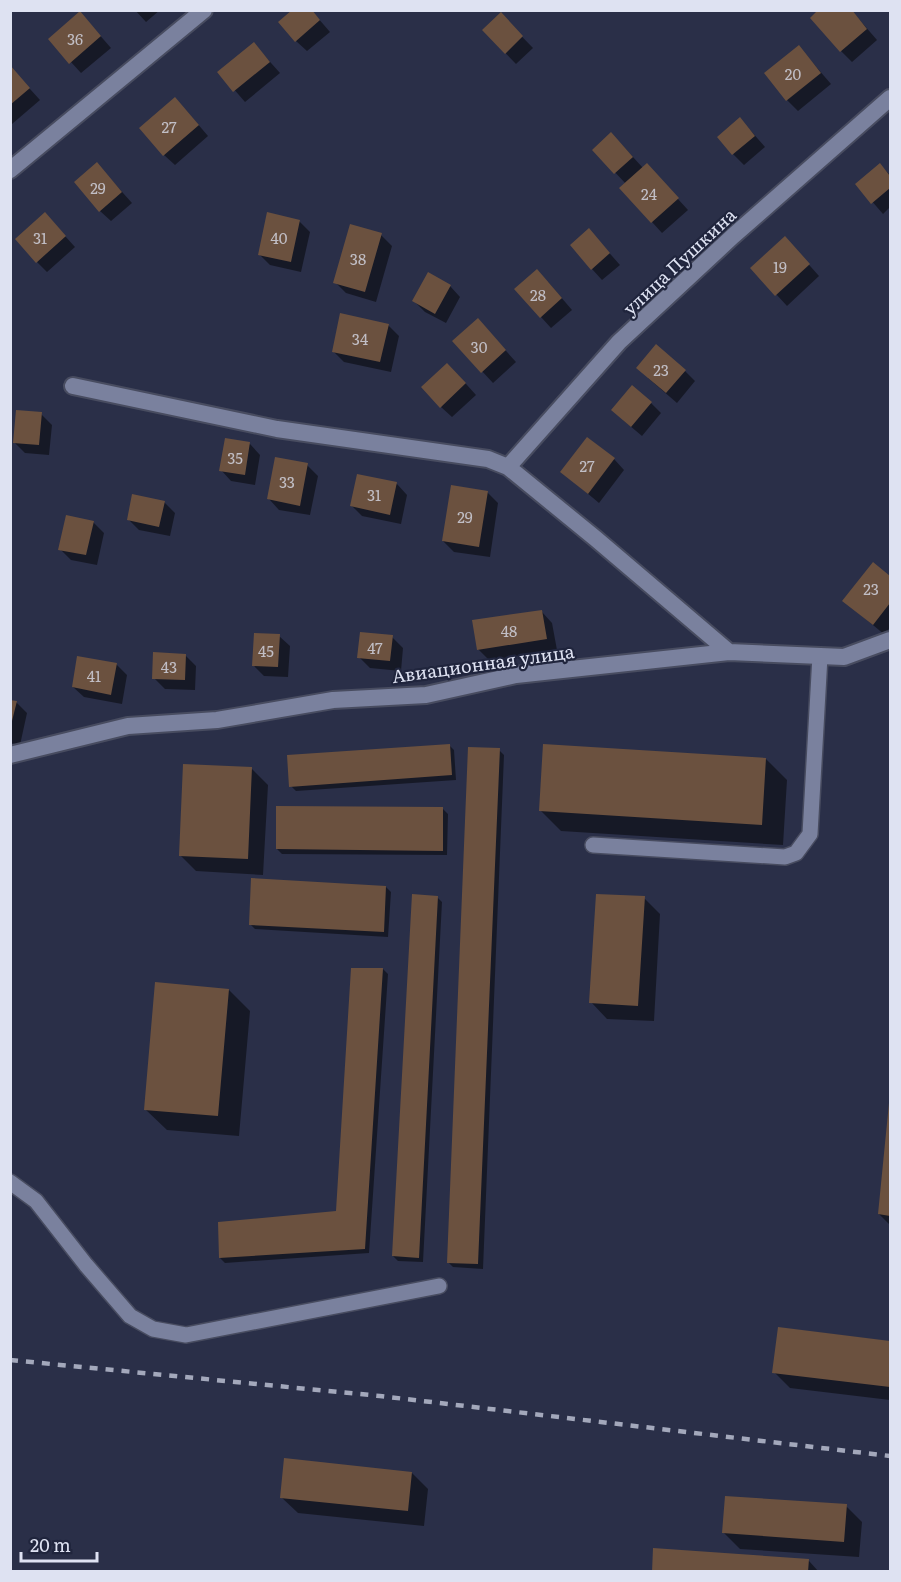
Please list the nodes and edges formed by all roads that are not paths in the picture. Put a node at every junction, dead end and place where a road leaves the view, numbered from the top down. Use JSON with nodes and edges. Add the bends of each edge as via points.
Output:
{"nodes":[{"id":1,"x":204,"y":10,"type":"edge"},
{"id":2,"x":891,"y":98,"type":"edge"},
{"id":3,"x":10,"y":171,"type":"edge"},
{"id":4,"x":73,"y":386,"type":"dead end"},
{"id":5,"x":508,"y":467,"type":"junction"},
{"id":6,"x":891,"y":640,"type":"edge"},
{"id":7,"x":729,"y":652,"type":"junction"},
{"id":8,"x":820,"y":656,"type":"junction"},
{"id":9,"x":10,"y":755,"type":"edge"},
{"id":10,"x":593,"y":845,"type":"dead end"},
{"id":11,"x":10,"y":1182,"type":"edge"},
{"id":12,"x":439,"y":1286,"type":"dead end"}],
"edges":[{"from":1,"to":3,"type":"street"},
{"from":2,"to":5,"type":"street","name":"улица Пушкина","via":[[619,342]]},
{"from":4,"to":5,"type":"street","via":[[277,429],[488,459]]},
{"from":5,"to":7,"type":"street"},
{"from":6,"to":8,"type":"street","name":"Авиационная улица","via":[[844,657]]},
{"from":7,"to":8,"type":"street","name":"Авиационная улица"},
{"from":7,"to":9,"type":"street","name":"Авиационная улица","via":[[516,675],[426,695],[333,700],[217,720],[128,726]]},
{"from":8,"to":10,"type":"lane","via":[[810,834],[796,853],[785,857]]},
{"from":11,"to":12,"type":"lane","via":[[36,1201],[130,1316],[153,1329],[186,1335]]}]}
